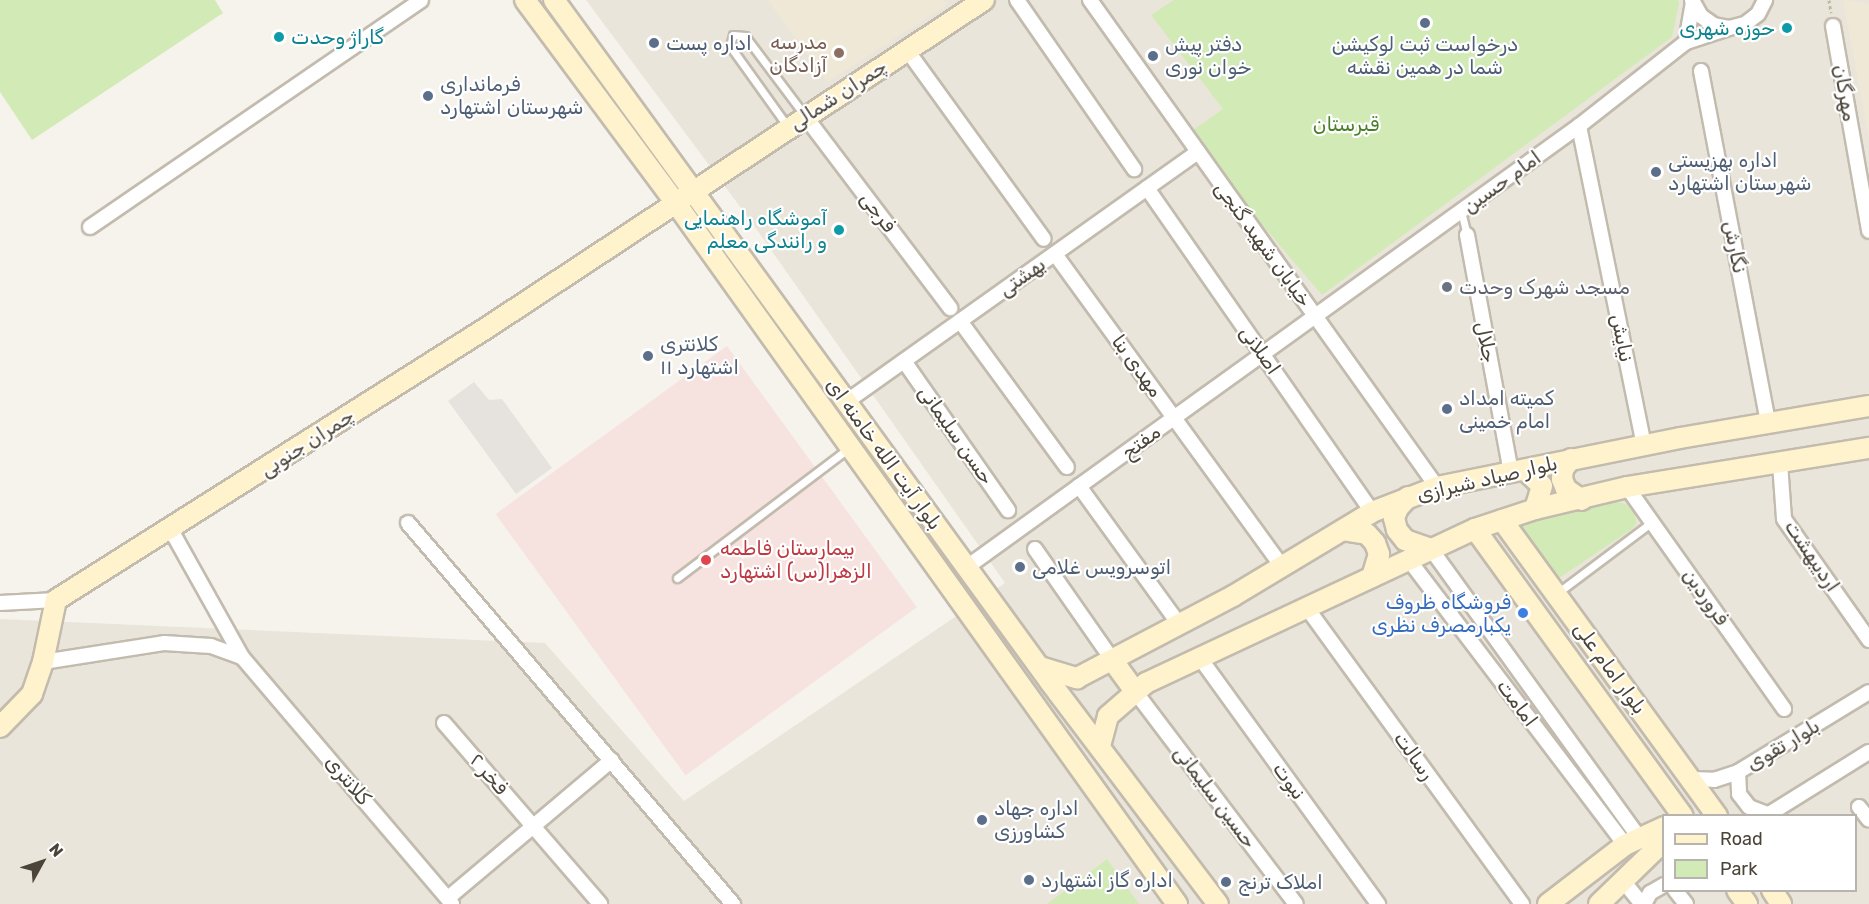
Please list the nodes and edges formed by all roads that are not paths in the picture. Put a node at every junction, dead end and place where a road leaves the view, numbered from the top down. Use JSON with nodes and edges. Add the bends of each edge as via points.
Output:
{"nodes":[{"id":1,"x":421,"y":0,"type":"edge"},
{"id":2,"x":525,"y":0,"type":"edge"},
{"id":3,"x":554,"y":0,"type":"edge"},
{"id":4,"x":984,"y":0,"type":"edge"},
{"id":5,"x":1017,"y":0,"type":"edge"},
{"id":6,"x":1090,"y":0,"type":"edge"},
{"id":7,"x":1765,"y":0,"type":"edge"},
{"id":8,"x":1693,"y":1,"type":"edge"},
{"id":9,"x":1833,"y":26,"type":"dead end"},
{"id":10,"x":1729,"y":28,"type":"junction"},
{"id":11,"x":1686,"y":42,"type":"junction"},
{"id":12,"x":907,"y":50,"type":"junction"},
{"id":13,"x":1701,"y":72,"type":"dead end"},
{"id":14,"x":805,"y":116,"type":"junction"},
{"id":15,"x":1579,"y":126,"type":"junction"},
{"id":16,"x":788,"y":128,"type":"junction"},
{"id":17,"x":1198,"y":152,"type":"junction"},
{"id":18,"x":1134,"y":169,"type":"dead end"},
{"id":19,"x":1147,"y":188,"type":"junction"},
{"id":20,"x":692,"y":190,"type":"junction"},
{"id":21,"x":675,"y":202,"type":"junction"},
{"id":22,"x":1461,"y":211,"type":"junction"},
{"id":23,"x":90,"y":227,"type":"dead end"},
{"id":24,"x":1869,"y":231,"type":"edge"},
{"id":25,"x":1467,"y":235,"type":"joint"},
{"id":26,"x":1044,"y":238,"type":"dead end"},
{"id":27,"x":1055,"y":254,"type":"junction"},
{"id":28,"x":950,"y":308,"type":"dead end"},
{"id":29,"x":1315,"y":316,"type":"junction"},
{"id":30,"x":960,"y":321,"type":"junction"},
{"id":31,"x":1263,"y":354,"type":"junction"},
{"id":32,"x":904,"y":361,"type":"junction"},
{"id":33,"x":846,"y":402,"type":"junction"},
{"id":34,"x":1869,"y":406,"type":"edge"},
{"id":35,"x":1174,"y":418,"type":"junction"},
{"id":36,"x":1768,"y":422,"type":"junction"},
{"id":37,"x":1644,"y":445,"type":"junction"},
{"id":38,"x":851,"y":447,"type":"junction"},
{"id":39,"x":1869,"y":448,"type":"edge"},
{"id":40,"x":1570,"y":459,"type":"junction"},
{"id":41,"x":1780,"y":463,"type":"junction"},
{"id":42,"x":1066,"y":467,"type":"dead end"},
{"id":43,"x":1518,"y":471,"type":"junction"},
{"id":44,"x":1080,"y":486,"type":"junction"},
{"id":45,"x":1437,"y":487,"type":"junction"},
{"id":46,"x":1627,"y":487,"type":"junction"},
{"id":47,"x":1408,"y":497,"type":"junction"},
{"id":48,"x":1582,"y":500,"type":"junction"},
{"id":49,"x":1535,"y":509,"type":"junction"},
{"id":50,"x":1008,"y":510,"type":"dead end"},
{"id":51,"x":1372,"y":512,"type":"junction"},
{"id":52,"x":1502,"y":520,"type":"junction"},
{"id":53,"x":1652,"y":522,"type":"junction"},
{"id":54,"x":408,"y":523,"type":"dead end"},
{"id":55,"x":1475,"y":529,"type":"junction"},
{"id":56,"x":171,"y":530,"type":"junction"},
{"id":57,"x":1343,"y":530,"type":"junction"},
{"id":58,"x":1035,"y":549,"type":"dead end"},
{"id":59,"x":1431,"y":549,"type":"junction"},
{"id":60,"x":1409,"y":560,"type":"junction"},
{"id":61,"x":1282,"y":566,"type":"junction"},
{"id":62,"x":967,"y":567,"type":"junction"},
{"id":63,"x":1372,"y":577,"type":"junction"},
{"id":64,"x":677,"y":578,"type":"dead end"},
{"id":65,"x":1556,"y":594,"type":"junction"},
{"id":66,"x":56,"y":600,"type":"junction"},
{"id":67,"x":0,"y":603,"type":"edge"},
{"id":68,"x":1306,"y":608,"type":"junction"},
{"id":69,"x":1179,"y":624,"type":"junction"},
{"id":70,"x":1869,"y":640,"type":"edge"},
{"id":71,"x":242,"y":657,"type":"junction"},
{"id":72,"x":1200,"y":658,"type":"junction"},
{"id":73,"x":1113,"y":661,"type":"junction"},
{"id":74,"x":43,"y":662,"type":"junction"},
{"id":75,"x":1040,"y":667,"type":"junction"},
{"id":76,"x":1134,"y":690,"type":"junction"},
{"id":77,"x":1869,"y":692,"type":"edge"},
{"id":78,"x":1784,"y":709,"type":"dead end"},
{"id":79,"x":444,"y":723,"type":"dead end"},
{"id":80,"x":0,"y":727,"type":"edge"},
{"id":81,"x":1100,"y":746,"type":"junction"},
{"id":82,"x":1869,"y":752,"type":"edge"},
{"id":83,"x":612,"y":760,"type":"junction"},
{"id":84,"x":1738,"y":772,"type":"junction"},
{"id":85,"x":1691,"y":779,"type":"junction"},
{"id":86,"x":1859,"y":807,"type":"dead end"},
{"id":87,"x":1682,"y":814,"type":"edge"},
{"id":88,"x":1716,"y":814,"type":"edge"},
{"id":89,"x":1765,"y":814,"type":"edge"},
{"id":90,"x":1769,"y":814,"type":"edge"},
{"id":91,"x":1869,"y":820,"type":"edge"},
{"id":92,"x":534,"y":826,"type":"junction"},
{"id":93,"x":1662,"y":828,"type":"edge"},
{"id":94,"x":1632,"y":841,"type":"junction"},
{"id":95,"x":1662,"y":843,"type":"edge"},
{"id":96,"x":1624,"y":882,"type":"junction"},
{"id":97,"x":1662,"y":886,"type":"edge"},
{"id":98,"x":1676,"y":892,"type":"edge"},
{"id":99,"x":1738,"y":892,"type":"edge"},
{"id":100,"x":450,"y":901,"type":"edge"},
{"id":101,"x":600,"y":904,"type":"edge"},
{"id":102,"x":734,"y":904,"type":"edge"},
{"id":103,"x":1178,"y":904,"type":"edge"},
{"id":104,"x":1218,"y":904,"type":"edge"},
{"id":105,"x":1296,"y":904,"type":"edge"},
{"id":106,"x":1378,"y":904,"type":"edge"},
{"id":107,"x":1522,"y":904,"type":"edge"},
{"id":108,"x":1548,"y":904,"type":"edge"},
{"id":109,"x":1599,"y":904,"type":"edge"},
{"id":110,"x":1643,"y":904,"type":"edge"},
{"id":111,"x":1686,"y":904,"type":"edge"},
{"id":112,"x":1747,"y":904,"type":"edge"}],
"edges":[{"from":1,"to":23,"type":"street"},
{"from":2,"to":21,"type":"street","name":"بلوار آیت الله خامنه ای"},
{"from":3,"to":20,"type":"street","name":"بلوار آیت الله خامنه ای"},
{"from":4,"to":12,"type":"street","name":"چمران شمالی"},
{"from":5,"to":18,"type":"street"},
{"from":6,"to":17,"type":"street","name":"خیابان شهید گنجی"},
{"from":7,"to":10,"type":"street","via":[[1752,19]]},
{"from":8,"to":10,"type":"street","via":[[1701,16],[1714,25]]},
{"from":8,"to":11,"type":"street"},
{"from":9,"to":24,"type":"street","name":"مهرگان"},
{"from":10,"to":11,"type":"street"},
{"from":11,"to":15,"type":"street","name":"امام حسین"},
{"from":12,"to":14,"type":"street","name":"چمران شمالی"},
{"from":12,"to":26,"type":"street"},
{"from":13,"to":36,"type":"street","name":"نگارش"},
{"from":14,"to":16,"type":"street","name":"چمران شمالی"},
{"from":14,"to":16,"type":"lane","via":[[745,36],[733,35],[730,46]]},
{"from":14,"to":28,"type":"street","name":"فرجی"},
{"from":15,"to":22,"type":"street","name":"امام حسین"},
{"from":15,"to":37,"type":"street","name":"نیایش"},
{"from":16,"to":20,"type":"street","name":"چمران شمالی"},
{"from":17,"to":19,"type":"street","name":"بهشتی"},
{"from":17,"to":29,"type":"street","name":"خیابان شهید گنجی"},
{"from":19,"to":27,"type":"street","name":"بهشتی"},
{"from":19,"to":31,"type":"street","name":"اصلانی"},
{"from":20,"to":21,"type":"street","name":"چمران شمالی"},
{"from":20,"to":33,"type":"street","name":"بلوار آیت الله خامنه ای"},
{"from":21,"to":38,"type":"street","name":"بلوار آیت الله خامنه ای"},
{"from":21,"to":56,"type":"street","name":"چمران جنوبی"},
{"from":22,"to":25,"type":"lane","name":"جلال"},
{"from":22,"to":29,"type":"street","name":"امام حسین"},
{"from":25,"to":43,"type":"street","name":"جلال"},
{"from":27,"to":30,"type":"street","name":"بهشتی"},
{"from":27,"to":35,"type":"street","name":"مهدی بنا"},
{"from":29,"to":31,"type":"street","name":"مفتح"},
{"from":29,"to":45,"type":"street","name":"خیابان شهید گنجی"},
{"from":30,"to":32,"type":"street","name":"بهشتی"},
{"from":30,"to":42,"type":"street"},
{"from":31,"to":35,"type":"street","name":"مفتح"},
{"from":31,"to":51,"type":"street","name":"اصلانی"},
{"from":32,"to":33,"type":"street","name":"بهشتی"},
{"from":32,"to":50,"type":"street","name":"حسن سلیمانی"},
{"from":33,"to":62,"type":"street","name":"بلوار آیت الله خامنه ای"},
{"from":34,"to":36,"type":"street","name":"بلوار صیاد شیرازی"},
{"from":35,"to":44,"type":"street","name":"مفتح"},
{"from":35,"to":61,"type":"street","name":"مهدی بنا"},
{"from":36,"to":37,"type":"street","name":"بلوار صیاد شیرازی"},
{"from":37,"to":40,"type":"street","name":"بلوار صیاد شیرازی"},
{"from":38,"to":64,"type":"lane"},
{"from":38,"to":103,"type":"street","name":"بلوار آیت الله خامنه ای"},
{"from":39,"to":41,"type":"street","name":"بلوار صیاد شیرازی"},
{"from":40,"to":43,"type":"street","name":"بلوار صیاد شیرازی"},
{"from":40,"to":48,"type":"street","via":[[1562,479],[1566,489]]},
{"from":41,"to":46,"type":"street","name":"بلوار صیاد شیرازی"},
{"from":41,"to":70,"type":"street","name":"اردیبهشت","via":[[1784,519]]},
{"from":43,"to":45,"type":"street","name":"بلوار صیاد شیرازی"},
{"from":43,"to":49,"type":"street","via":[[1542,486]]},
{"from":44,"to":62,"type":"street","name":"مفتح"},
{"from":44,"to":69,"type":"street"},
{"from":45,"to":47,"type":"street","name":"بلوار صیاد شیرازی"},
{"from":46,"to":48,"type":"street","name":"بلوار صیاد شیرازی"},
{"from":46,"to":53,"type":"street","name":"فروردین"},
{"from":47,"to":51,"type":"street","name":"بلوار صیاد شیرازی"},
{"from":47,"to":59,"type":"street","via":[[1394,518],[1397,530],[1405,540]]},
{"from":48,"to":49,"type":"street","name":"بلوار صیاد شیرازی"},
{"from":49,"to":52,"type":"street","name":"بلوار صیاد شیرازی"},
{"from":51,"to":57,"type":"street","name":"بلوار صیاد شیرازی"},
{"from":52,"to":55,"type":"street","name":"بلوار صیاد شیرازی"},
{"from":52,"to":65,"type":"street","name":"بلوار امام علی"},
{"from":53,"to":65,"type":"lane"},
{"from":53,"to":78,"type":"street","name":"فروردین"},
{"from":54,"to":83,"type":"street"},
{"from":55,"to":59,"type":"street","name":"بلوار صیاد شیرازی"},
{"from":55,"to":87,"type":"street","name":"بلوار امام علی"},
{"from":56,"to":66,"type":"street","name":"چمران جنوبی"},
{"from":56,"to":71,"type":"street","name":"کلانتری"},
{"from":57,"to":61,"type":"street","name":"بلوار صیاد شیرازی"},
{"from":57,"to":63,"type":"street","via":[[1367,534],[1375,543],[1378,566]]},
{"from":58,"to":73,"type":"street"},
{"from":59,"to":60,"type":"street","name":"بلوار صیاد شیرازی"},
{"from":59,"to":94,"type":"street","name":"امامت"},
{"from":60,"to":63,"type":"street","name":"بلوار صیاد شیرازی"},
{"from":60,"to":94,"type":"street","name":"امامت"},
{"from":61,"to":69,"type":"street","name":"بلوار صیاد شیرازی"},
{"from":62,"to":75,"type":"street","name":"بلوار آیت الله خامنه ای"},
{"from":63,"to":68,"type":"street","name":"بلوار صیاد شیرازی"},
{"from":65,"to":85,"type":"street","name":"بلوار امام علی"},
{"from":66,"to":67,"type":"street"},
{"from":66,"to":74,"type":"street"},
{"from":68,"to":72,"type":"street","name":"بلوار صیاد شیرازی"},
{"from":68,"to":107,"type":"street","name":"رسالت"},
{"from":69,"to":73,"type":"street","name":"بلوار صیاد شیرازی"},
{"from":71,"to":74,"type":"street","via":[[211,646],[164,644]]},
{"from":71,"to":100,"type":"street","name":"کلانتری"},
{"from":72,"to":76,"type":"street","name":"بلوار صیاد شیرازی"},
{"from":72,"to":106,"type":"street","name":"نبوت"},
{"from":73,"to":75,"type":"street","name":"بلوار صیاد شیرازی","via":[[1077,678]]},
{"from":73,"to":76,"type":"street"},
{"from":74,"to":80,"type":"street","via":[[32,694]]},
{"from":75,"to":81,"type":"street","name":"بلوار آیت الله خامنه ای"},
{"from":76,"to":81,"type":"street","name":"بلوار صیاد شیرازی","via":[[1108,716]]},
{"from":76,"to":105,"type":"street","name":"حسین سلیمانی"},
{"from":77,"to":84,"type":"street","name":"بلوار تقوی"},
{"from":79,"to":92,"type":"street","name":"فخر ۲"},
{"from":81,"to":104,"type":"street","name":"بلوار آیت الله خامنه ای"},
{"from":82,"to":90,"type":"street"},
{"from":83,"to":92,"type":"street"},
{"from":83,"to":102,"type":"street"},
{"from":84,"to":85,"type":"street","name":"بلوار تقوی","via":[[1714,780]]},
{"from":84,"to":89,"type":"street","via":[[1739,794],[1749,807]]},
{"from":85,"to":88,"type":"street","name":"بلوار امام علی"},
{"from":86,"to":91,"type":"street"},
{"from":92,"to":100,"type":"street"},
{"from":92,"to":101,"type":"street","name":"فخر ۲"},
{"from":93,"to":94,"type":"street"},
{"from":94,"to":108,"type":"street"},
{"from":95,"to":96,"type":"street"},
{"from":96,"to":109,"type":"street"},
{"from":96,"to":110,"type":"street"},
{"from":97,"to":110,"type":"street","via":[[1650,893]]},
{"from":98,"to":111,"type":"street"},
{"from":99,"to":112,"type":"street"}]}
